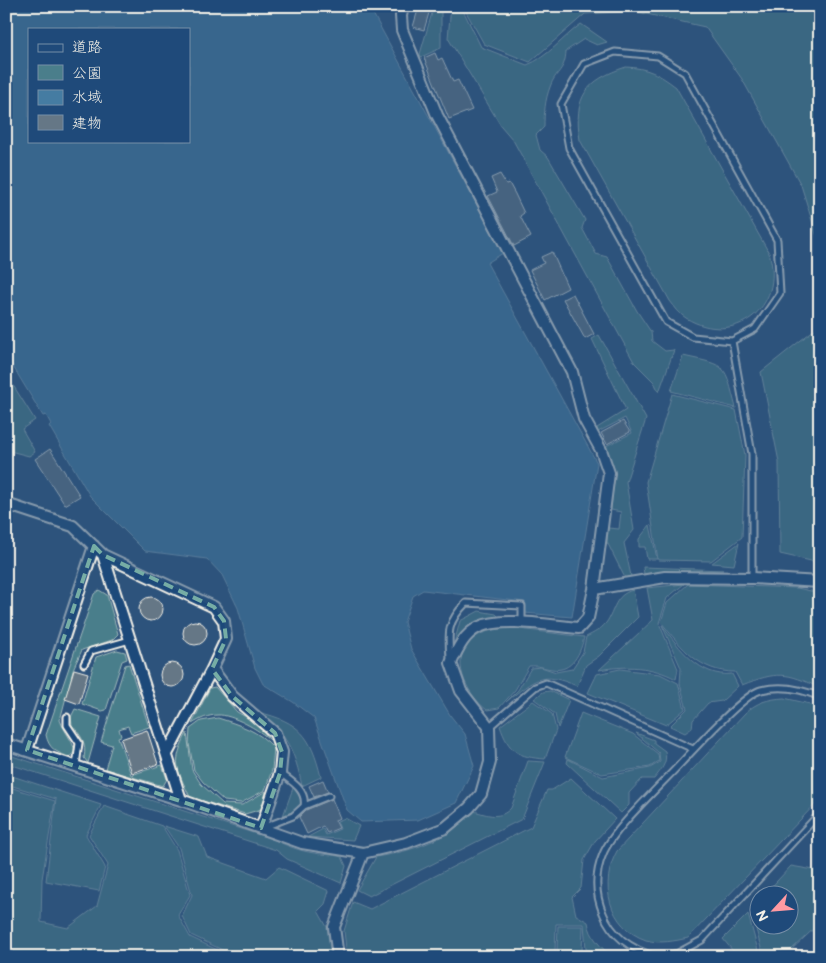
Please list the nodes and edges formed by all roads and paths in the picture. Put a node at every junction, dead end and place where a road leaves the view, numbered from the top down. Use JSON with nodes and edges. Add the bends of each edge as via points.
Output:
{"nodes":[{"id":1,"x":403,"y":6,"type":"edge"},
{"id":2,"x":732,"y":341,"type":"junction"},
{"id":3,"x":6,"y":504,"type":"edge"},
{"id":4,"x":94,"y":546,"type":"junction"},
{"id":5,"x":103,"y":554,"type":"junction"},
{"id":6,"x":752,"y":578,"type":"junction"},
{"id":7,"x":820,"y":582,"type":"edge"},
{"id":8,"x":594,"y":589,"type":"junction"},
{"id":9,"x":522,"y":622,"type":"junction"},
{"id":10,"x":131,"y":640,"type":"junction"},
{"id":11,"x":451,"y":663,"type":"junction"},
{"id":12,"x":84,"y":664,"type":"dead end"},
{"id":13,"x":212,"y":670,"type":"junction"},
{"id":14,"x":820,"y":698,"type":"edge"},
{"id":15,"x":67,"y":716,"type":"dead end"},
{"id":16,"x":489,"y":727,"type":"junction"},
{"id":17,"x":6,"y":744,"type":"edge"},
{"id":18,"x":693,"y":749,"type":"junction"},
{"id":19,"x":27,"y":750,"type":"junction"},
{"id":20,"x":167,"y":754,"type":"junction"},
{"id":21,"x":76,"y":766,"type":"junction"},
{"id":22,"x":280,"y":773,"type":"junction"},
{"id":23,"x":329,"y":796,"type":"dead end"},
{"id":24,"x":181,"y":800,"type":"junction"},
{"id":25,"x":304,"y":806,"type":"junction"},
{"id":26,"x":820,"y":813,"type":"edge"},
{"id":27,"x":262,"y":828,"type":"junction"},
{"id":28,"x":363,"y":853,"type":"junction"},
{"id":29,"x":338,"y":957,"type":"edge"},
{"id":30,"x":657,"y":957,"type":"edge"},
{"id":31,"x":662,"y":957,"type":"edge"}],
"edges":[{"from":1,"to":8,"type":"street","via":[[402,30],[438,115],[572,372],[584,419],[609,473]]},
{"from":2,"to":2,"type":"lane","via":[[694,337],[666,322],[569,148],[561,104],[584,64],[615,52],[658,56],[685,74],[777,240],[780,292],[755,329]]},
{"from":2,"to":6,"type":"lane","via":[[752,454]]},
{"from":3,"to":4,"type":"street","via":[[73,526]]},
{"from":4,"to":5,"type":"street"},
{"from":4,"to":19,"type":"street"},
{"from":5,"to":10,"type":"street"},
{"from":5,"to":13,"type":"street","via":[[214,607],[224,622],[226,639]]},
{"from":6,"to":7,"type":"street"},
{"from":6,"to":8,"type":"street","via":[[665,577]]},
{"from":8,"to":9,"type":"street","via":[[588,618],[579,628]]},
{"from":9,"to":11,"type":"street","via":[[479,628],[460,644]]},
{"from":9,"to":11,"type":"lane","via":[[522,606],[466,603],[453,616],[448,634]]},
{"from":10,"to":12,"type":"lane","via":[[91,651]]},
{"from":10,"to":20,"type":"street"},
{"from":11,"to":16,"type":"street","via":[[461,691]]},
{"from":13,"to":20,"type":"street"},
{"from":13,"to":22,"type":"street","via":[[232,696],[274,733],[282,752]]},
{"from":14,"to":18,"type":"lane","via":[[801,689],[760,690],[747,698]]},
{"from":15,"to":21,"type":"lane","via":[[67,726],[79,743]]},
{"from":16,"to":18,"type":"lane","via":[[535,687],[546,683]]},
{"from":16,"to":28,"type":"street","via":[[490,762],[481,794],[469,808],[445,828],[406,843]]},
{"from":17,"to":19,"type":"street"},
{"from":18,"to":30,"type":"lane","via":[[614,837],[603,854],[597,879],[598,900],[607,925],[619,938],[641,952]]},
{"from":19,"to":21,"type":"street"},
{"from":20,"to":24,"type":"street"},
{"from":21,"to":24,"type":"street"},
{"from":22,"to":25,"type":"lane","via":[[304,794]]},
{"from":22,"to":27,"type":"street"},
{"from":23,"to":25,"type":"lane"},
{"from":24,"to":27,"type":"street"},
{"from":25,"to":27,"type":"lane","via":[[293,816]]},
{"from":26,"to":31,"type":"lane","via":[[702,940],[678,953]]},
{"from":27,"to":28,"type":"street","via":[[302,843]]},
{"from":28,"to":29,"type":"street","via":[[334,927]]}]}
